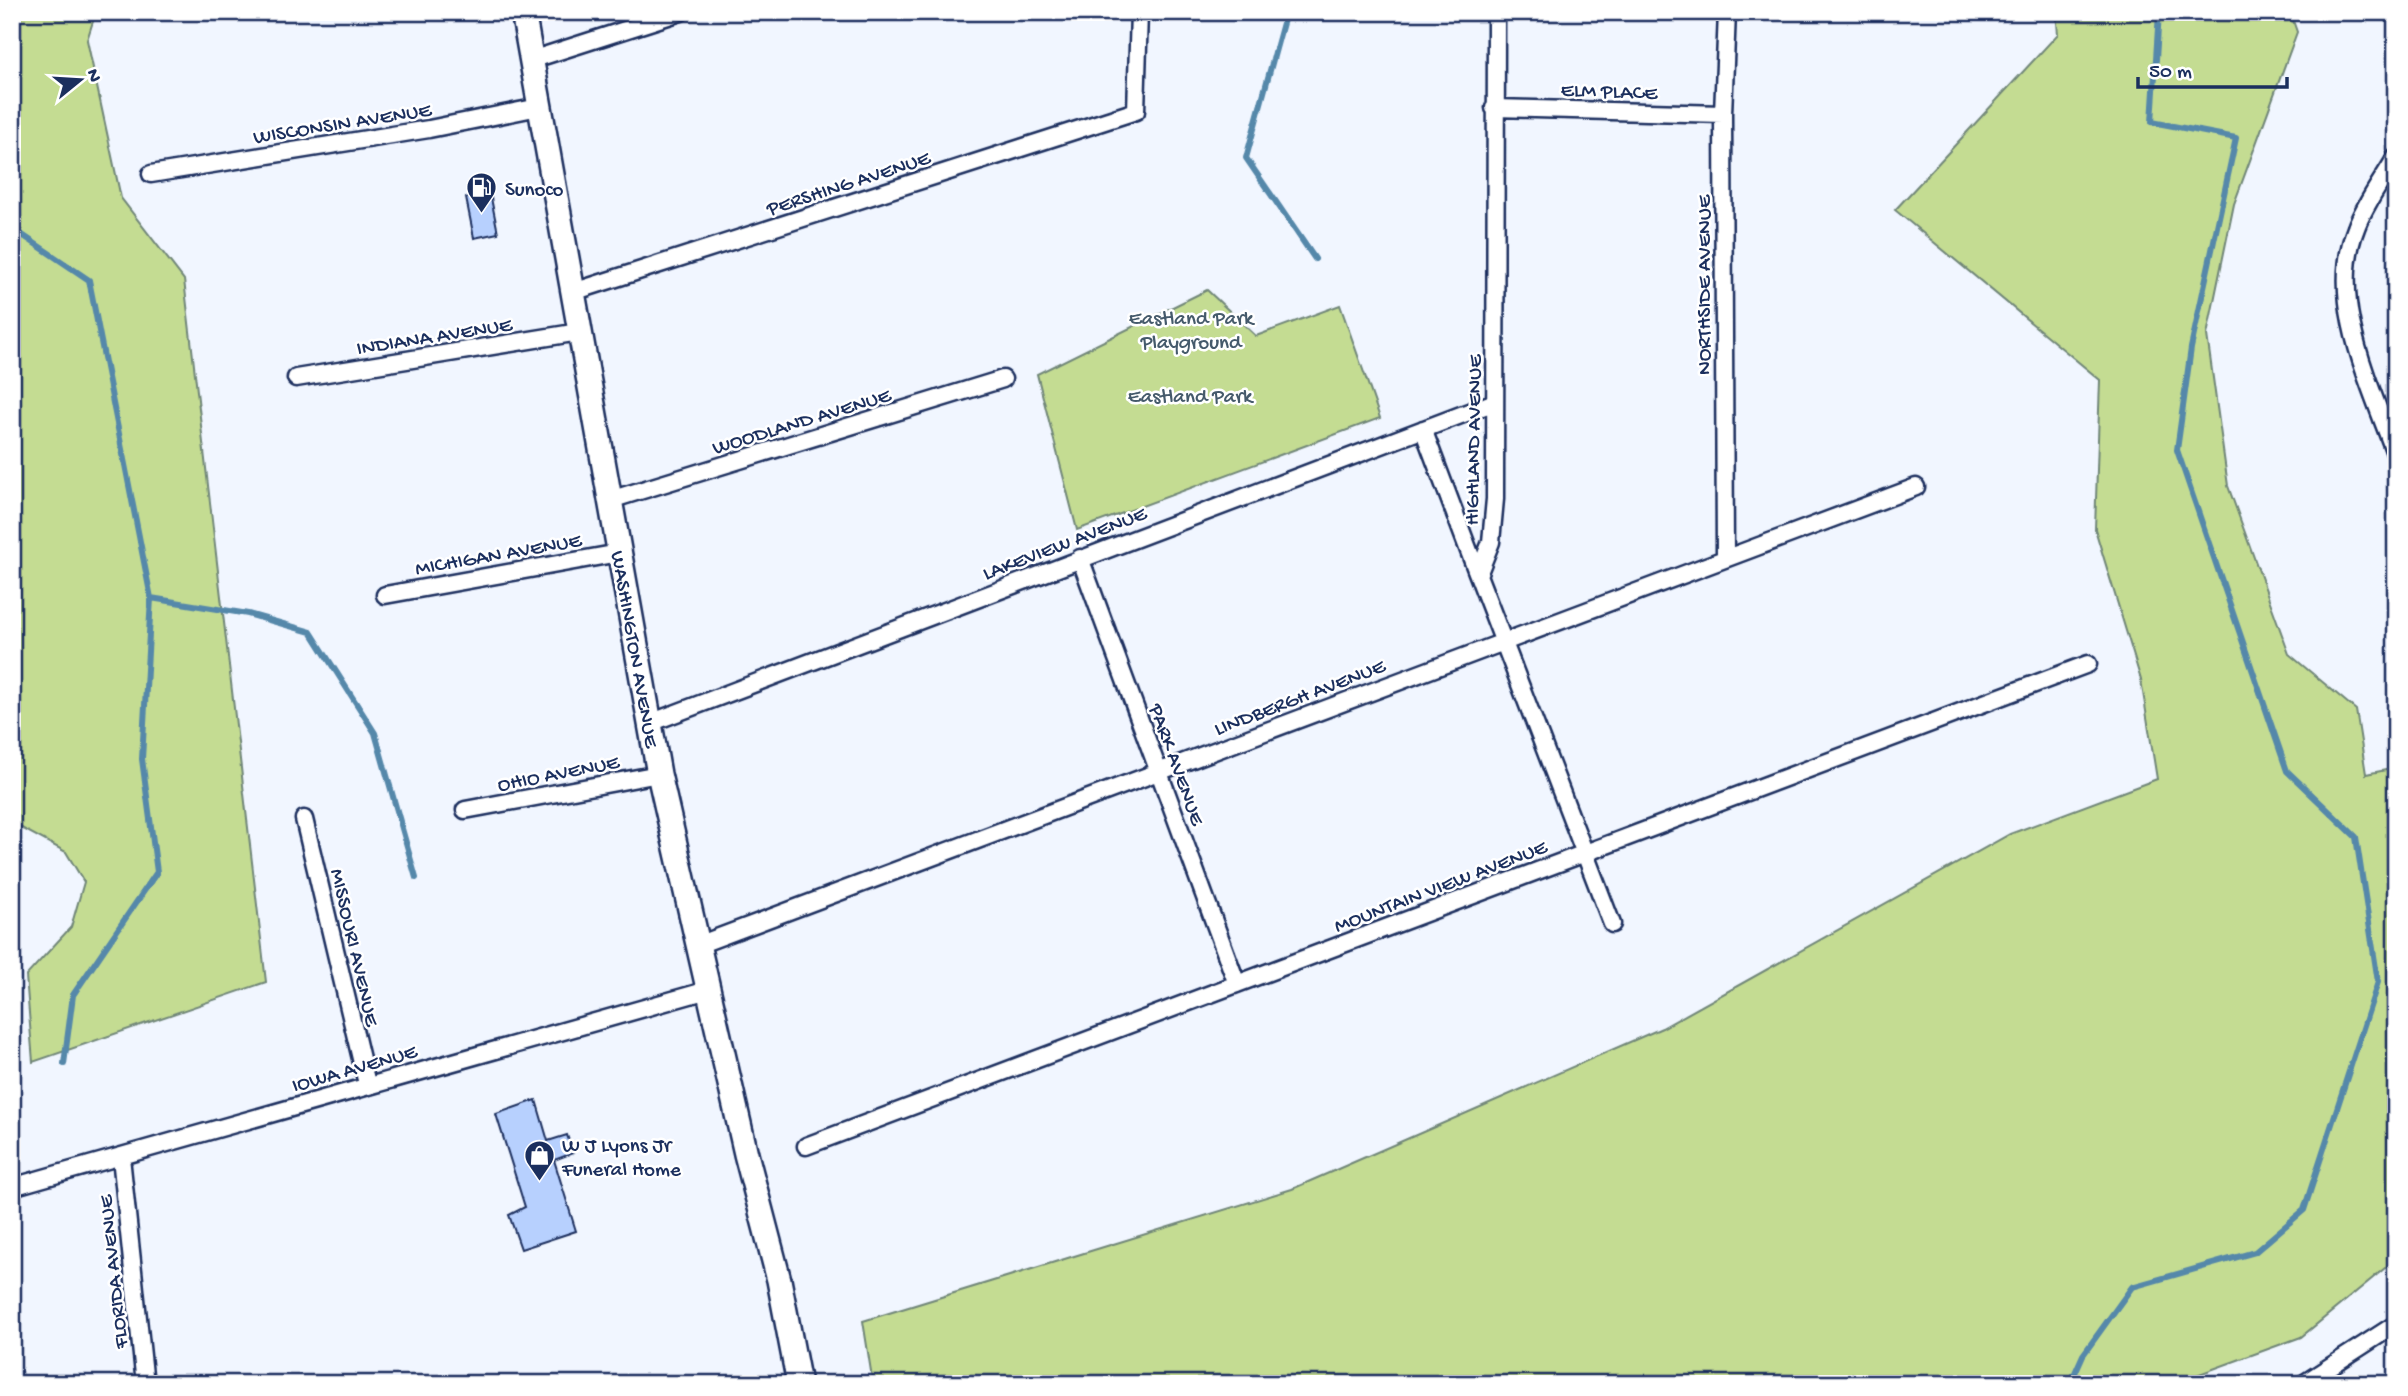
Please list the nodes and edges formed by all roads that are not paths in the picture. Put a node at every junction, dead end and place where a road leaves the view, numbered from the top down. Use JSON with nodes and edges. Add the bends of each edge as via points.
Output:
{"nodes":[{"id":1,"x":523,"y":12,"type":"edge"},
{"id":2,"x":681,"y":12,"type":"edge"},
{"id":3,"x":1139,"y":12,"type":"edge"},
{"id":4,"x":1496,"y":12,"type":"edge"},
{"id":5,"x":1727,"y":12,"type":"edge"},
{"id":6,"x":531,"y":60,"type":"junction"},
{"id":7,"x":539,"y":107,"type":"junction"},
{"id":8,"x":1494,"y":108,"type":"junction"},
{"id":9,"x":1723,"y":114,"type":"junction"},
{"id":10,"x":2396,"y":158,"type":"edge"},
{"id":11,"x":151,"y":174,"type":"dead end"},
{"id":12,"x":573,"y":292,"type":"junction"},
{"id":13,"x":579,"y":332,"type":"junction"},
{"id":14,"x":296,"y":378,"type":"dead end"},
{"id":15,"x":1003,"y":379,"type":"dead end"},
{"id":16,"x":1495,"y":402,"type":"junction"},
{"id":17,"x":1423,"y":429,"type":"junction"},
{"id":18,"x":2396,"y":456,"type":"edge"},
{"id":19,"x":1916,"y":487,"type":"dead end"},
{"id":20,"x":610,"y":500,"type":"junction"},
{"id":21,"x":619,"y":553,"type":"junction"},
{"id":22,"x":1725,"y":557,"type":"junction"},
{"id":23,"x":1080,"y":558,"type":"junction"},
{"id":24,"x":1478,"y":575,"type":"junction"},
{"id":25,"x":385,"y":595,"type":"dead end"},
{"id":26,"x":1505,"y":641,"type":"junction"},
{"id":27,"x":2088,"y":664,"type":"dead end"},
{"id":28,"x":650,"y":723,"type":"junction"},
{"id":29,"x":1159,"y":771,"type":"junction"},
{"id":30,"x":659,"y":775,"type":"junction"},
{"id":31,"x":465,"y":810,"type":"dead end"},
{"id":32,"x":304,"y":819,"type":"dead end"},
{"id":33,"x":1584,"y":853,"type":"junction"},
{"id":34,"x":1612,"y":924,"type":"dead end"},
{"id":35,"x":698,"y":944,"type":"junction"},
{"id":36,"x":1237,"y":984,"type":"junction"},
{"id":37,"x":708,"y":990,"type":"junction"},
{"id":38,"x":367,"y":1084,"type":"junction"},
{"id":39,"x":806,"y":1146,"type":"dead end"},
{"id":40,"x":121,"y":1157,"type":"junction"},
{"id":41,"x":12,"y":1186,"type":"edge"},
{"id":42,"x":2396,"y":1324,"type":"edge"},
{"id":43,"x":145,"y":1384,"type":"edge"},
{"id":44,"x":799,"y":1384,"type":"edge"},
{"id":45,"x":2303,"y":1384,"type":"edge"}],
"edges":[{"from":1,"to":6,"type":"street","name":"WASHINGTON AVENUE"},
{"from":2,"to":6,"type":"street"},
{"from":3,"to":12,"type":"street","name":"PERSHING AVENUE","via":[[1136,111]]},
{"from":4,"to":8,"type":"street","name":"HIGHLAND AVENUE"},
{"from":5,"to":9,"type":"street","name":"NORTHSIDE AVENUE"},
{"from":6,"to":7,"type":"street","name":"WASHINGTON AVENUE"},
{"from":7,"to":11,"type":"street","name":"WISCONSIN AVENUE"},
{"from":7,"to":12,"type":"street","name":"WASHINGTON AVENUE"},
{"from":8,"to":9,"type":"street","name":"ELM PLACE"},
{"from":8,"to":16,"type":"street","name":"HIGHLAND AVENUE"},
{"from":9,"to":22,"type":"street","name":"NORTHSIDE AVENUE"},
{"from":10,"to":18,"type":"street","via":[[2356,227],[2346,262],[2350,311],[2361,356]]},
{"from":12,"to":13,"type":"street","name":"WASHINGTON AVENUE"},
{"from":13,"to":14,"type":"street","name":"INDIANA AVENUE"},
{"from":13,"to":20,"type":"street","name":"WASHINGTON AVENUE"},
{"from":15,"to":20,"type":"street","name":"WOODLAND AVENUE"},
{"from":16,"to":17,"type":"street","name":"LAKEVIEW AVENUE"},
{"from":16,"to":24,"type":"street","name":"HIGHLAND AVENUE","via":[[1492,542]]},
{"from":17,"to":23,"type":"street","name":"LAKEVIEW AVENUE"},
{"from":17,"to":24,"type":"street"},
{"from":19,"to":22,"type":"street","name":"LINDBERGH AVENUE"},
{"from":20,"to":21,"type":"street","name":"WASHINGTON AVENUE"},
{"from":21,"to":25,"type":"street","name":"MICHIGAN AVENUE"},
{"from":21,"to":28,"type":"street","name":"WASHINGTON AVENUE"},
{"from":22,"to":26,"type":"street","name":"LINDBERGH AVENUE"},
{"from":23,"to":28,"type":"street","name":"LAKEVIEW AVENUE"},
{"from":23,"to":29,"type":"street","name":"PARK AVENUE"},
{"from":24,"to":26,"type":"street"},
{"from":26,"to":29,"type":"street","name":"LINDBERGH AVENUE"},
{"from":26,"to":33,"type":"street"},
{"from":27,"to":33,"type":"street","name":"MOUNTAIN VIEW AVENUE"},
{"from":28,"to":30,"type":"street","name":"WASHINGTON AVENUE"},
{"from":29,"to":35,"type":"street","name":"LINDBERGH AVENUE"},
{"from":29,"to":36,"type":"street","name":"PARK AVENUE"},
{"from":30,"to":31,"type":"street","name":"OHIO AVENUE"},
{"from":30,"to":35,"type":"street","name":"WASHINGTON AVENUE"},
{"from":32,"to":38,"type":"street","name":"MISSOURI AVENUE"},
{"from":33,"to":34,"type":"street"},
{"from":33,"to":36,"type":"street","name":"MOUNTAIN VIEW AVENUE"},
{"from":35,"to":37,"type":"street","name":"WASHINGTON AVENUE"},
{"from":36,"to":39,"type":"street","name":"MOUNTAIN VIEW AVENUE"},
{"from":37,"to":38,"type":"street","name":"IOWA AVENUE"},
{"from":37,"to":44,"type":"street","name":"WASHINGTON AVENUE","via":[[779,1279]]},
{"from":38,"to":40,"type":"street","name":"IOWA AVENUE"},
{"from":40,"to":41,"type":"street","name":"IOWA AVENUE"},
{"from":40,"to":43,"type":"street","name":"FLORIDA AVENUE"},
{"from":42,"to":45,"type":"street"}]}
